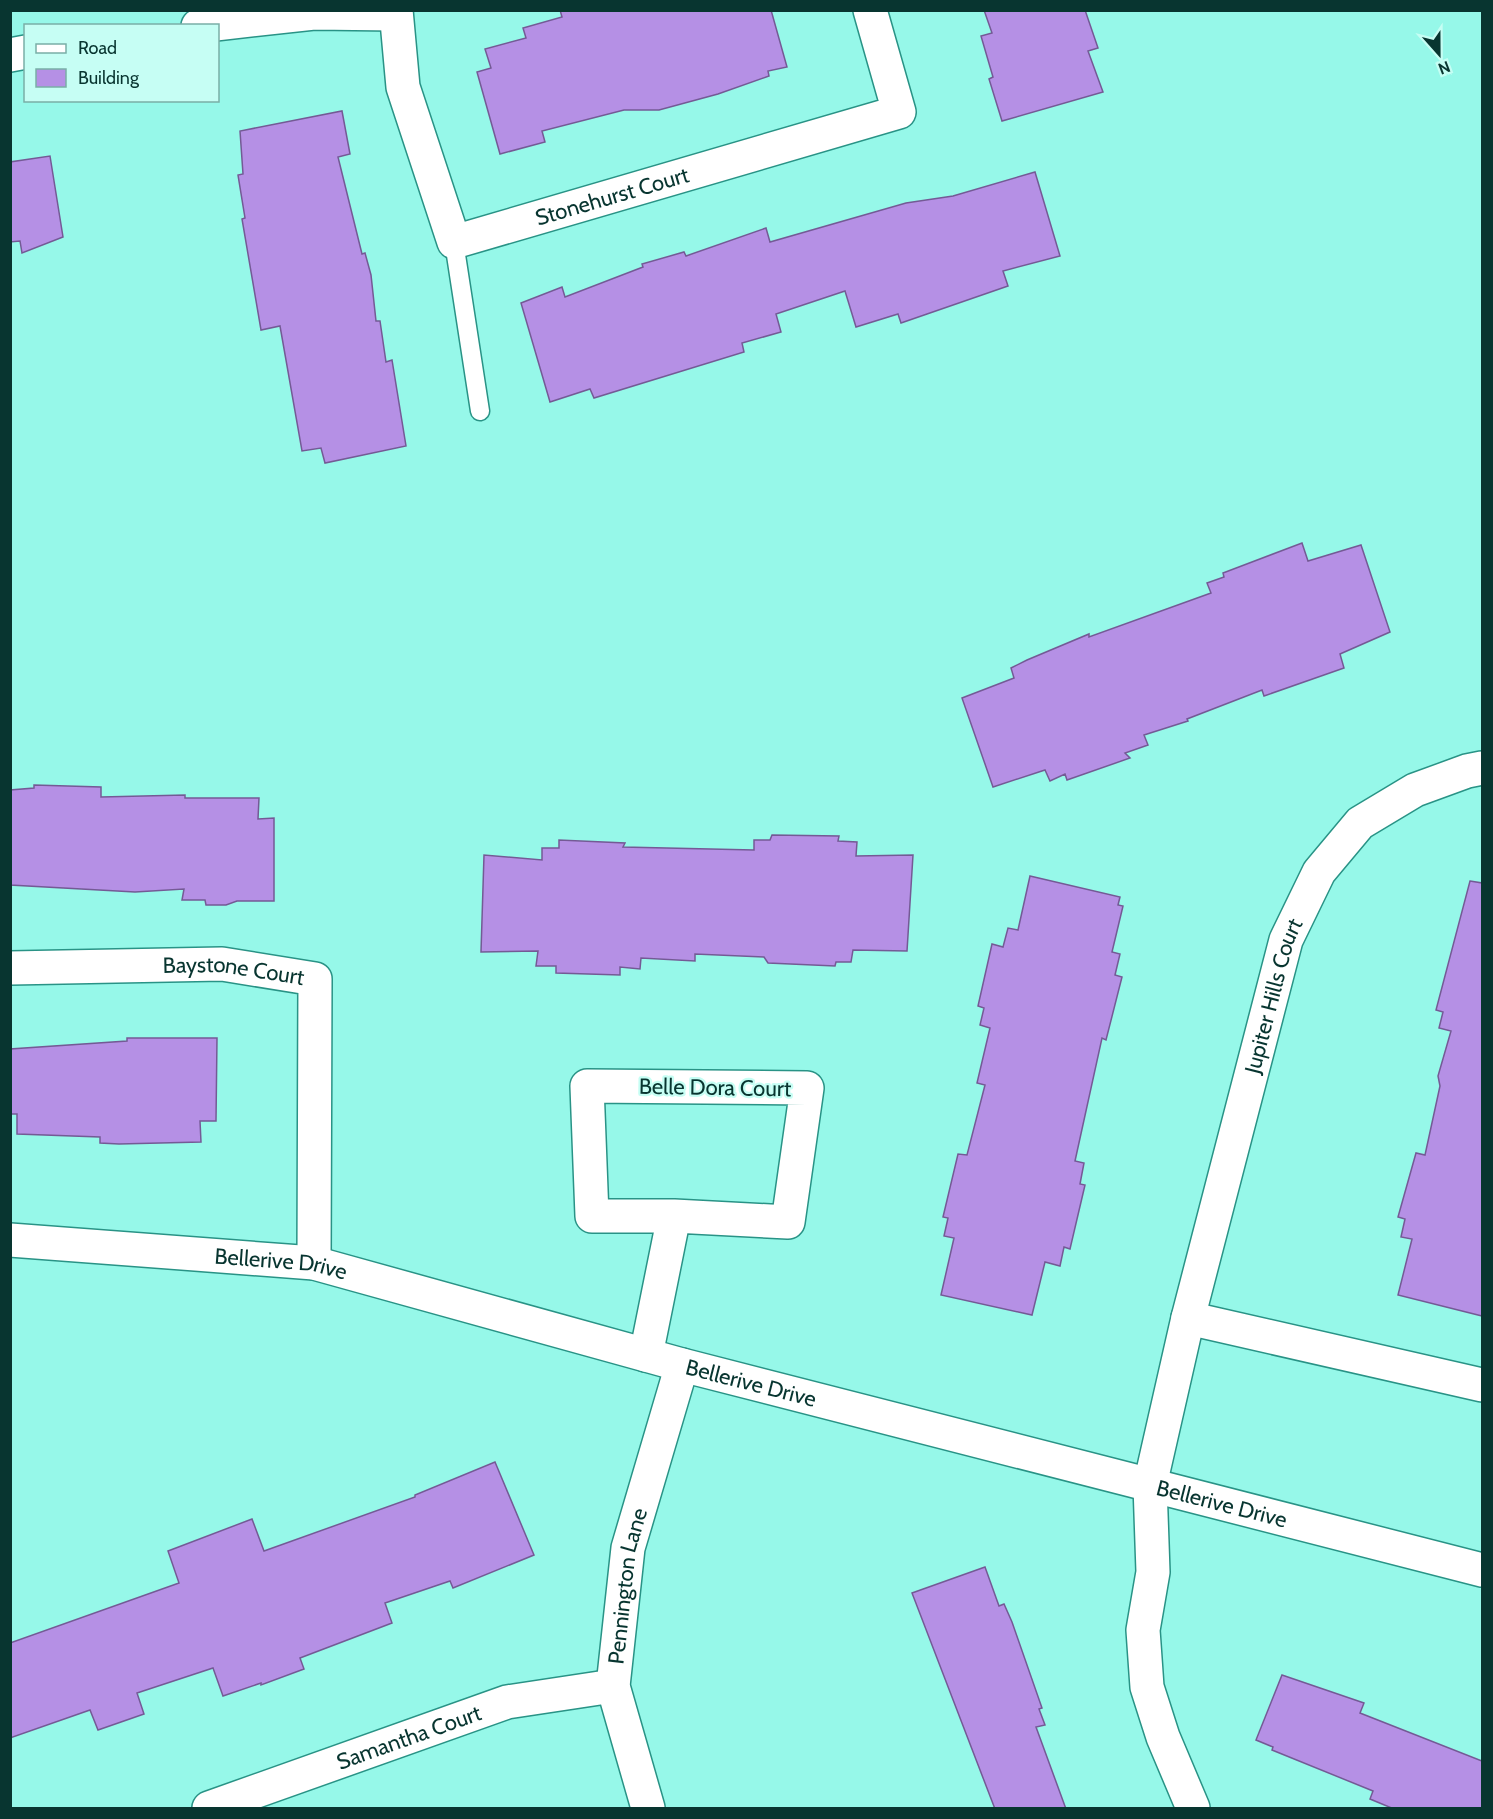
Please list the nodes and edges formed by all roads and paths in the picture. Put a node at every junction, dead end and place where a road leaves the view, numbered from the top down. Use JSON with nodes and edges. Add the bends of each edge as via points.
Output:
{"nodes":[{"id":1,"x":870,"y":10,"type":"edge"},
{"id":2,"x":395,"y":12,"type":"edge"},
{"id":3,"x":217,"y":24,"type":"edge"},
{"id":4,"x":454,"y":242,"type":"junction"},
{"id":5,"x":480,"y":411,"type":"dead end"},
{"id":6,"x":1482,"y":768,"type":"edge"},
{"id":7,"x":10,"y":968,"type":"edge"},
{"id":8,"x":674,"y":1216,"type":"junction"},
{"id":9,"x":10,"y":1240,"type":"edge"},
{"id":10,"x":314,"y":1263,"type":"junction"},
{"id":11,"x":1188,"y":1318,"type":"junction"},
{"id":12,"x":646,"y":1355,"type":"junction"},
{"id":13,"x":682,"y":1365,"type":"junction"},
{"id":14,"x":1482,"y":1385,"type":"edge"},
{"id":15,"x":1150,"y":1485,"type":"junction"},
{"id":16,"x":1482,"y":1570,"type":"edge"},
{"id":17,"x":613,"y":1686,"type":"junction"},
{"id":18,"x":209,"y":1809,"type":"edge"},
{"id":19,"x":648,"y":1809,"type":"edge"},
{"id":20,"x":1193,"y":1809,"type":"edge"}],
"edges":[{"from":1,"to":4,"type":"street","name":"Stonehurst Court","via":[[899,112]]},
{"from":2,"to":3,"type":"street","via":[[314,14]]},
{"from":2,"to":4,"type":"street","via":[[403,87]]},
{"from":4,"to":5,"type":"lane"},
{"from":6,"to":11,"type":"street","name":"Jupiter Hills Court","via":[[1415,790],[1360,824],[1319,872],[1286,940]]},
{"from":7,"to":10,"type":"street","name":"Baystone Court","via":[[222,964],[315,979]]},
{"from":8,"to":8,"type":"street","name":"Belle Dora Court","via":[[789,1222],[807,1088],[587,1086],[592,1216]]},
{"from":8,"to":12,"type":"street"},
{"from":9,"to":10,"type":"street","name":"Bellerive Drive"},
{"from":10,"to":12,"type":"street","name":"Bellerive Drive"},
{"from":11,"to":14,"type":"street"},
{"from":11,"to":15,"type":"street","name":"Jupiter Hills Court"},
{"from":12,"to":13,"type":"street","name":"Bellerive Drive"},
{"from":13,"to":15,"type":"street","name":"Bellerive Drive"},
{"from":13,"to":17,"type":"street","name":"Pennington Lane","via":[[628,1548]]},
{"from":15,"to":16,"type":"street","name":"Bellerive Drive"},
{"from":15,"to":20,"type":"street","name":"Jupiter Hills Court","via":[[1153,1572],[1143,1630],[1147,1687]]},
{"from":17,"to":18,"type":"street","name":"Samantha Court","via":[[507,1702]]},
{"from":17,"to":19,"type":"street","name":"Pennington Lane"}]}
